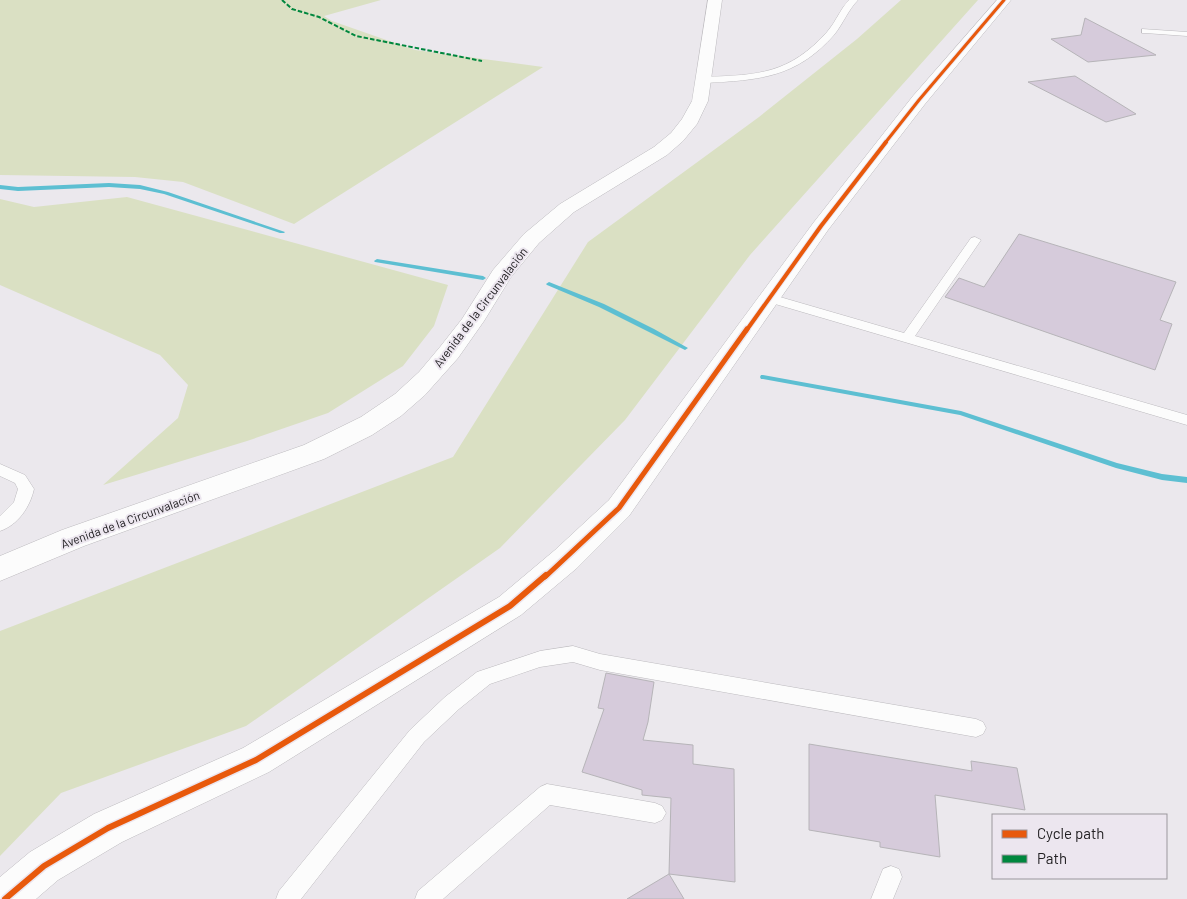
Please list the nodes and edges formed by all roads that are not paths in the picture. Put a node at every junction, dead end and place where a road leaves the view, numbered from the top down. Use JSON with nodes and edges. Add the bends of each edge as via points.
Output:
{"nodes":[{"id":1,"x":715,"y":0,"type":"edge"},
{"id":2,"x":854,"y":0,"type":"edge"},
{"id":3,"x":1004,"y":0,"type":"edge"},
{"id":4,"x":1145,"y":31,"type":"dead end"},
{"id":5,"x":1187,"y":34,"type":"edge"},
{"id":6,"x":705,"y":80,"type":"junction"},
{"id":7,"x":975,"y":240,"type":"dead end"},
{"id":8,"x":770,"y":298,"type":"junction"},
{"id":9,"x":907,"y":338,"type":"junction"},
{"id":10,"x":1187,"y":420,"type":"edge"},
{"id":11,"x":0,"y":470,"type":"edge"},
{"id":12,"x":0,"y":525,"type":"edge"},
{"id":13,"x":0,"y":569,"type":"edge"},
{"id":14,"x":976,"y":728,"type":"dead end"},
{"id":15,"x":655,"y":813,"type":"dead end"},
{"id":16,"x":891,"y":877,"type":"dead end"},
{"id":17,"x":5,"y":899,"type":"edge"},
{"id":18,"x":287,"y":899,"type":"edge"},
{"id":19,"x":426,"y":899,"type":"edge"},
{"id":20,"x":882,"y":899,"type":"edge"}],
"edges":[{"from":1,"to":6,"type":"street","name":"Avenida de la Circunvalación"},
{"from":2,"to":6,"type":"lane","via":[[848,4],[843,18],[816,48],[784,71],[752,78]]},
{"from":3,"to":8,"type":"street","via":[[918,100]]},
{"from":4,"to":5,"type":"lane"},
{"from":6,"to":13,"type":"street","name":"Avenida de la Circunvalación","via":[[696,114],[679,135],[661,150],[588,194],[537,233],[500,276],[450,351],[406,398],[379,419],[314,452],[73,538]]},
{"from":7,"to":9,"type":"lane"},
{"from":8,"to":9,"type":"lane"},
{"from":8,"to":17,"type":"street","via":[[619,508],[510,606],[256,760],[108,828],[44,866]]},
{"from":9,"to":10,"type":"lane"},
{"from":11,"to":12,"type":"lane","via":[[20,479],[26,489],[24,502]]},
{"from":14,"to":18,"type":"lane","via":[[600,662],[573,654],[540,659],[484,678],[417,736]]},
{"from":15,"to":19,"type":"lane","via":[[547,794]]},
{"from":16,"to":20,"type":"lane"}]}
